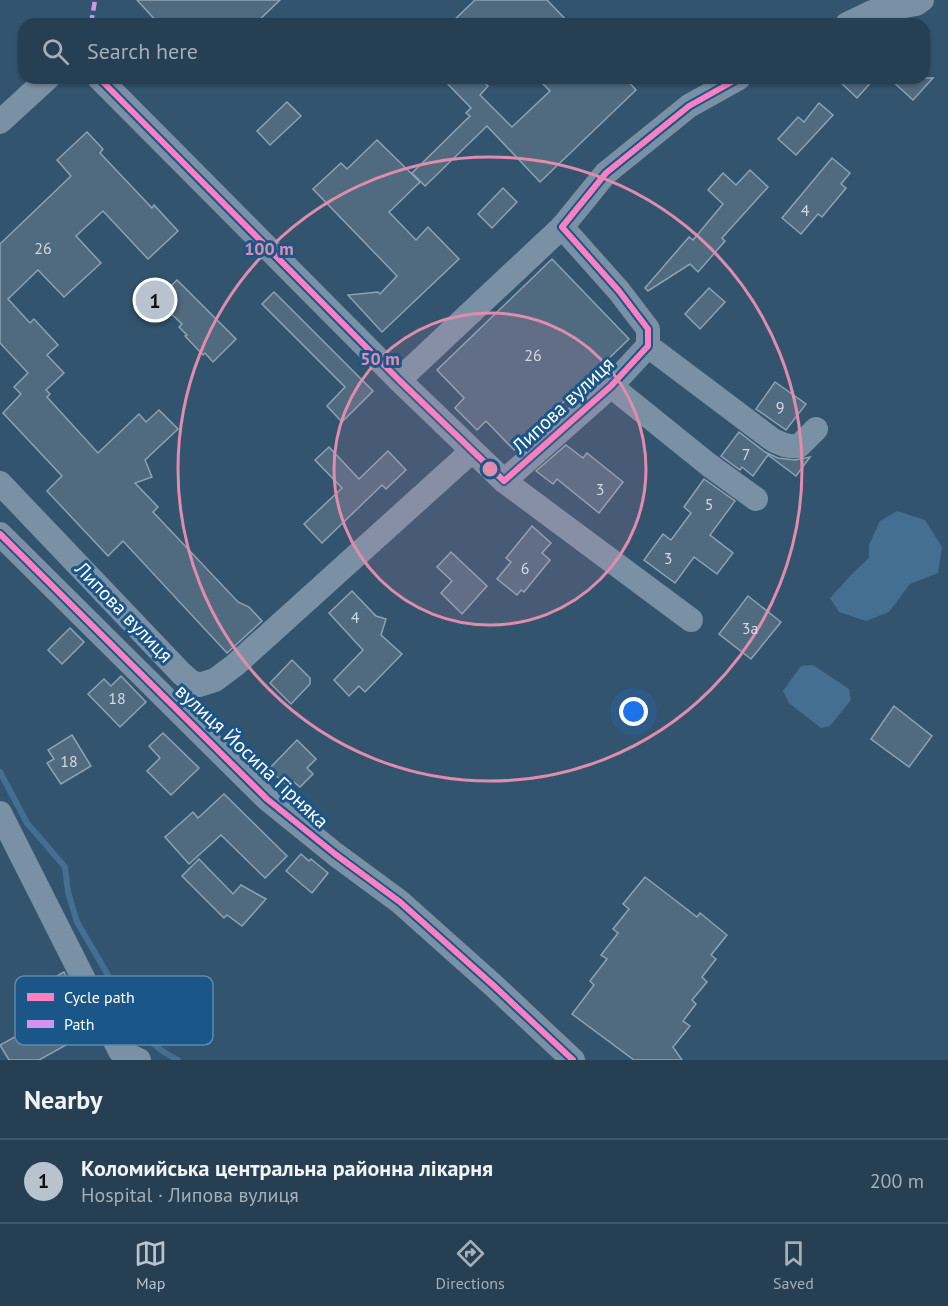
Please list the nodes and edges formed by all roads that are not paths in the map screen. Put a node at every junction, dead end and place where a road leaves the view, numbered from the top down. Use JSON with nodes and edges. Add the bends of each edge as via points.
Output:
{"nodes":[{"id":1,"x":922,"y":0,"type":"edge"},
{"id":2,"x":866,"y":6,"type":"edge"},
{"id":3,"x":853,"y":18,"type":"edge"},
{"id":4,"x":41,"y":84,"type":"edge"},
{"id":5,"x":105,"y":84,"type":"edge"},
{"id":6,"x":728,"y":84,"type":"edge"},
{"id":7,"x":0,"y":122,"type":"edge"},
{"id":8,"x":562,"y":227,"type":"junction"},
{"id":9,"x":648,"y":346,"type":"junction"},
{"id":10,"x":399,"y":380,"type":"junction"},
{"id":11,"x":611,"y":386,"type":"junction"},
{"id":12,"x":816,"y":429,"type":"dead end"},
{"id":13,"x":472,"y":451,"type":"junction"},
{"id":14,"x":504,"y":481,"type":"junction"},
{"id":15,"x":0,"y":483,"type":"edge"},
{"id":16,"x":756,"y":499,"type":"dead end"},
{"id":17,"x":0,"y":534,"type":"edge"},
{"id":18,"x":691,"y":620,"type":"dead end"},
{"id":19,"x":194,"y":684,"type":"junction"},
{"id":20,"x":173,"y":705,"type":"junction"},
{"id":21,"x":0,"y":813,"type":"edge"},
{"id":22,"x":82,"y":976,"type":"edge"},
{"id":23,"x":573,"y":1060,"type":"edge"}],
"edges":[{"from":1,"to":2,"type":"street","via":[[916,4]]},
{"from":2,"to":3,"type":"street"},
{"from":4,"to":7,"type":"street"},
{"from":5,"to":10,"type":"street"},
{"from":6,"to":8,"type":"street","via":[[689,106],[606,173]]},
{"from":8,"to":9,"type":"street","via":[[648,329]]},
{"from":8,"to":10,"type":"street"},
{"from":9,"to":11,"type":"street","name":"Липова вулиця"},
{"from":9,"to":12,"type":"street","via":[[782,444],[800,446]]},
{"from":10,"to":13,"type":"street"},
{"from":11,"to":14,"type":"street","name":"Липова вулиця"},
{"from":11,"to":16,"type":"street"},
{"from":13,"to":14,"type":"street"},
{"from":13,"to":19,"type":"street","via":[[230,669],[204,684]]},
{"from":14,"to":18,"type":"street"},
{"from":15,"to":19,"type":"street","name":"Липова вулиця"},
{"from":17,"to":20,"type":"street","name":"вулиця Йосипа Гірняка"},
{"from":19,"to":20,"type":"street"},
{"from":20,"to":23,"type":"street","name":"вулиця Йосипа Гірняка","via":[[281,811],[400,902]]},
{"from":21,"to":22,"type":"street"}]}
